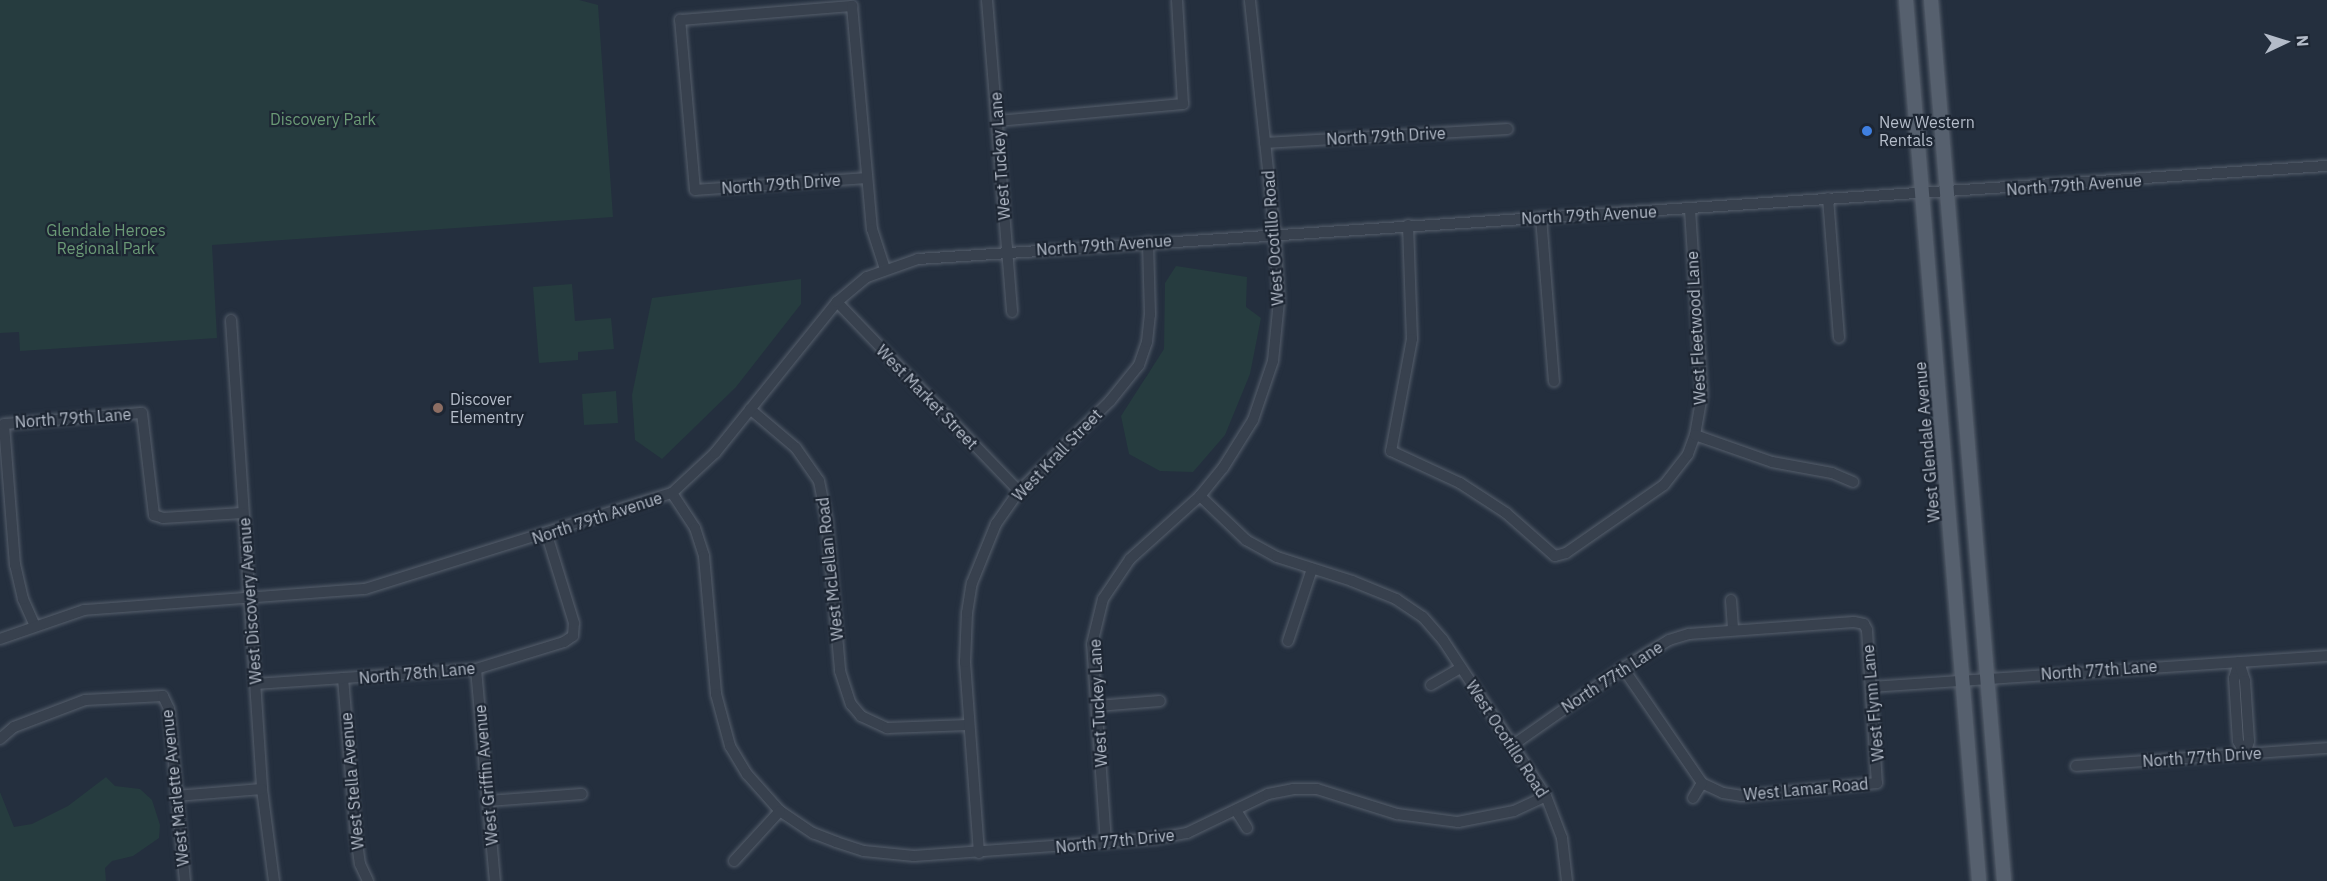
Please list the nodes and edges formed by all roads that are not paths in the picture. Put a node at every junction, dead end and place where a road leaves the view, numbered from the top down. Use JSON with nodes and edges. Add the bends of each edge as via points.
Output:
{"nodes":[{"id":1,"x":987,"y":0,"type":"edge"},
{"id":2,"x":1177,"y":0,"type":"edge"},
{"id":3,"x":1250,"y":0,"type":"edge"},
{"id":4,"x":1906,"y":0,"type":"edge"},
{"id":5,"x":1930,"y":0,"type":"edge"},
{"id":6,"x":997,"y":121,"type":"junction"},
{"id":7,"x":1508,"y":129,"type":"dead end"},
{"id":8,"x":1265,"y":143,"type":"junction"},
{"id":9,"x":2327,"y":166,"type":"edge"},
{"id":10,"x":867,"y":178,"type":"junction"},
{"id":11,"x":1947,"y":191,"type":"junction"},
{"id":12,"x":1922,"y":192,"type":"junction"},
{"id":13,"x":1828,"y":198,"type":"junction"},
{"id":14,"x":1690,"y":210,"type":"junction"},
{"id":15,"x":1541,"y":217,"type":"junction"},
{"id":16,"x":1408,"y":225,"type":"junction"},
{"id":17,"x":1275,"y":235,"type":"junction"},
{"id":18,"x":1148,"y":242,"type":"junction"},
{"id":19,"x":1007,"y":251,"type":"junction"},
{"id":20,"x":885,"y":269,"type":"junction"},
{"id":21,"x":837,"y":302,"type":"junction"},
{"id":22,"x":1012,"y":312,"type":"dead end"},
{"id":23,"x":231,"y":320,"type":"dead end"},
{"id":24,"x":1839,"y":338,"type":"dead end"},
{"id":25,"x":1554,"y":381,"type":"dead end"},
{"id":26,"x":750,"y":409,"type":"junction"},
{"id":27,"x":1695,"y":435,"type":"junction"},
{"id":28,"x":1853,"y":482,"type":"dead end"},
{"id":29,"x":1019,"y":491,"type":"junction"},
{"id":30,"x":672,"y":493,"type":"junction"},
{"id":31,"x":1200,"y":496,"type":"junction"},
{"id":32,"x":243,"y":513,"type":"junction"},
{"id":33,"x":547,"y":534,"type":"junction"},
{"id":34,"x":1312,"y":569,"type":"junction"},
{"id":35,"x":249,"y":599,"type":"junction"},
{"id":36,"x":1731,"y":600,"type":"dead end"},
{"id":37,"x":1864,"y":624,"type":"joint"},
{"id":38,"x":35,"y":626,"type":"junction"},
{"id":39,"x":1733,"y":630,"type":"junction"},
{"id":40,"x":0,"y":639,"type":"edge"},
{"id":41,"x":1288,"y":640,"type":"dead end"},
{"id":42,"x":2327,"y":656,"type":"edge"},
{"id":43,"x":2239,"y":662,"type":"junction"},
{"id":44,"x":1461,"y":668,"type":"junction"},
{"id":45,"x":1623,"y":668,"type":"junction"},
{"id":46,"x":476,"y":669,"type":"junction"},
{"id":47,"x":343,"y":678,"type":"junction"},
{"id":48,"x":1987,"y":678,"type":"junction"},
{"id":49,"x":1963,"y":680,"type":"junction"},
{"id":50,"x":255,"y":684,"type":"junction"},
{"id":51,"x":1431,"y":685,"type":"dead end"},
{"id":52,"x":1872,"y":687,"type":"junction"},
{"id":53,"x":1160,"y":701,"type":"dead end"},
{"id":54,"x":1097,"y":706,"type":"junction"},
{"id":55,"x":969,"y":725,"type":"junction"},
{"id":56,"x":0,"y":739,"type":"edge"},
{"id":57,"x":1513,"y":746,"type":"junction"},
{"id":58,"x":2327,"y":748,"type":"edge"},
{"id":59,"x":2245,"y":754,"type":"junction"},
{"id":60,"x":2076,"y":766,"type":"dead end"},
{"id":61,"x":1702,"y":783,"type":"junction"},
{"id":62,"x":1877,"y":783,"type":"joint"},
{"id":63,"x":262,"y":789,"type":"junction"},
{"id":64,"x":582,"y":794,"type":"dead end"},
{"id":65,"x":176,"y":796,"type":"junction"},
{"id":66,"x":1546,"y":796,"type":"junction"},
{"id":67,"x":1693,"y":798,"type":"dead end"},
{"id":68,"x":488,"y":801,"type":"junction"},
{"id":69,"x":780,"y":811,"type":"junction"},
{"id":70,"x":1237,"y":812,"type":"junction"},
{"id":71,"x":1247,"y":828,"type":"dead end"},
{"id":72,"x":1106,"y":843,"type":"junction"},
{"id":73,"x":979,"y":853,"type":"junction"},
{"id":74,"x":734,"y":861,"type":"dead end"},
{"id":75,"x":185,"y":881,"type":"edge"},
{"id":76,"x":274,"y":881,"type":"edge"},
{"id":77,"x":368,"y":881,"type":"edge"},
{"id":78,"x":495,"y":881,"type":"edge"},
{"id":79,"x":1567,"y":881,"type":"edge"},
{"id":80,"x":1979,"y":881,"type":"edge"},
{"id":81,"x":2004,"y":881,"type":"edge"}],
"edges":[{"from":1,"to":6,"type":"street","name":"West Tuckey Lane"},
{"from":2,"to":6,"type":"street","via":[[1183,104]]},
{"from":3,"to":8,"type":"street","name":"West Ocotillo Road"},
{"from":4,"to":12,"type":"main road","name":"West Glendale Avenue"},
{"from":5,"to":11,"type":"main road"},
{"from":6,"to":19,"type":"street","name":"West Tuckey Lane"},
{"from":7,"to":8,"type":"street","name":"North 79th Drive"},
{"from":8,"to":17,"type":"street","name":"West Ocotillo Road"},
{"from":9,"to":11,"type":"street","name":"North 79th Avenue"},
{"from":10,"to":10,"type":"street","name":"North 79th Drive","via":[[852,6],[680,20],[695,190]]},
{"from":10,"to":20,"type":"street","via":[[874,240]]},
{"from":11,"to":12,"type":"street","name":"North 79th Avenue"},
{"from":11,"to":48,"type":"main road"},
{"from":12,"to":13,"type":"street","name":"North 79th Avenue"},
{"from":12,"to":49,"type":"main road","name":"West Glendale Avenue"},
{"from":13,"to":14,"type":"street","name":"North 79th Avenue"},
{"from":13,"to":24,"type":"street"},
{"from":14,"to":15,"type":"street","name":"North 79th Avenue"},
{"from":14,"to":27,"type":"street","name":"West Fleetwood Lane","via":[[1702,395]]},
{"from":15,"to":16,"type":"street","name":"North 79th Avenue"},
{"from":15,"to":25,"type":"street"},
{"from":16,"to":17,"type":"street","name":"North 79th Avenue"},
{"from":16,"to":27,"type":"street","name":"West Fleetwood Lane","via":[[1412,339],[1390,451],[1468,488],[1506,513],[1555,556],[1566,553],[1664,485],[1677,470]]},
{"from":17,"to":18,"type":"street","name":"North 79th Avenue"},
{"from":17,"to":31,"type":"street","name":"West Ocotillo Road","via":[[1279,301],[1270,372],[1241,442]]},
{"from":18,"to":19,"type":"street","name":"North 79th Avenue"},
{"from":18,"to":29,"type":"street","name":"West Krall Street","via":[[1150,315],[1139,365],[1110,401]]},
{"from":19,"to":20,"type":"street","name":"North 79th Avenue","via":[[918,259]]},
{"from":19,"to":22,"type":"street","name":"West Tuckey Lane"},
{"from":20,"to":21,"type":"street","name":"North 79th Avenue","via":[[867,277]]},
{"from":21,"to":26,"type":"street","name":"North 79th Avenue"},
{"from":21,"to":29,"type":"street","name":"West Market Street"},
{"from":23,"to":32,"type":"street","name":"West Discovery Avenue"},
{"from":26,"to":30,"type":"street","name":"North 79th Avenue","via":[[715,453]]},
{"from":26,"to":55,"type":"street","name":"West McLellan Road","via":[[796,448],[819,481],[827,521],[840,670],[844,689],[861,716],[887,728],[904,730]]},
{"from":27,"to":28,"type":"street","via":[[1772,462],[1832,473]]},
{"from":29,"to":55,"type":"street","name":"West Krall Street","via":[[986,544],[972,583],[965,634]]},
{"from":30,"to":33,"type":"street","name":"North 79th Avenue"},
{"from":30,"to":69,"type":"street","name":"North 77th Drive","via":[[695,528],[703,550],[711,653],[722,723],[747,774]]},
{"from":31,"to":34,"type":"street","name":"West Ocotillo Road","via":[[1246,540],[1277,557]]},
{"from":31,"to":54,"type":"street","name":"West Tuckey Lane","via":[[1130,559],[1103,599],[1092,645]]},
{"from":32,"to":35,"type":"street","name":"West Discovery Avenue"},
{"from":32,"to":38,"type":"street","name":"North 79th Lane","via":[[163,518],[154,515],[142,413],[4,424],[15,566]]},
{"from":33,"to":35,"type":"street","name":"North 79th Avenue","via":[[365,589]]},
{"from":33,"to":46,"type":"street","name":"North 78th Lane","via":[[574,624],[573,636]]},
{"from":34,"to":41,"type":"street"},
{"from":34,"to":44,"type":"street","name":"West Ocotillo Road","via":[[1396,599],[1423,617]]},
{"from":35,"to":38,"type":"street","name":"North 79th Avenue","via":[[99,608],[72,612]]},
{"from":35,"to":50,"type":"street","name":"West Discovery Avenue"},
{"from":36,"to":39,"type":"street"},
{"from":37,"to":39,"type":"street","name":"North 77th Lane"},
{"from":37,"to":52,"type":"street","name":"West Flynn Lane"},
{"from":38,"to":40,"type":"street","name":"North 79th Avenue"},
{"from":39,"to":45,"type":"street","name":"North 77th Lane","via":[[1669,640]]},
{"from":42,"to":43,"type":"street","name":"North 77th Lane"},
{"from":43,"to":48,"type":"street","name":"North 77th Lane"},
{"from":43,"to":59,"type":"street","via":[[2245,681],[2249,741]]},
{"from":44,"to":51,"type":"street","name":"West Ocotillo Road"},
{"from":44,"to":57,"type":"street","name":"West Ocotillo Road"},
{"from":45,"to":57,"type":"street","name":"North 77th Lane"},
{"from":45,"to":61,"type":"street"},
{"from":46,"to":47,"type":"street","name":"North 78th Lane"},
{"from":46,"to":68,"type":"street","name":"West Griffin Avenue"},
{"from":47,"to":50,"type":"street","name":"North 78th Lane"},
{"from":47,"to":77,"type":"street","name":"West Stella Avenue","via":[[356,836],[360,864]]},
{"from":48,"to":49,"type":"street","name":"North 77th Lane"},
{"from":48,"to":81,"type":"main road"},
{"from":49,"to":52,"type":"street","name":"North 77th Lane"},
{"from":49,"to":80,"type":"main road","name":"West Glendale Avenue"},
{"from":50,"to":63,"type":"street","name":"West Discovery Avenue"},
{"from":52,"to":62,"type":"street","name":"West Flynn Lane"},
{"from":53,"to":54,"type":"street"},
{"from":54,"to":72,"type":"street","name":"West Tuckey Lane"},
{"from":55,"to":73,"type":"street","name":"West Krall Street"},
{"from":56,"to":65,"type":"street","name":"West Marlette Avenue","via":[[14,727],[79,702],[124,695],[163,696],[169,709]]},
{"from":57,"to":66,"type":"street","name":"West Ocotillo Road"},
{"from":58,"to":59,"type":"street","name":"North 77th Drive"},
{"from":59,"to":60,"type":"street","name":"North 77th Drive"},
{"from":61,"to":62,"type":"street","name":"West Lamar Road","via":[[1723,793],[1742,796]]},
{"from":61,"to":67,"type":"street"},
{"from":63,"to":65,"type":"street"},
{"from":63,"to":76,"type":"street","name":"West Discovery Avenue"},
{"from":64,"to":68,"type":"street"},
{"from":65,"to":75,"type":"street","name":"West Marlette Avenue"},
{"from":66,"to":70,"type":"street","name":"North 77th Drive","via":[[1514,811],[1458,822],[1397,814],[1317,789],[1268,794]]},
{"from":66,"to":79,"type":"street","name":"West Ocotillo Road","via":[[1562,838]]},
{"from":68,"to":78,"type":"street","name":"West Griffin Avenue"},
{"from":69,"to":73,"type":"street","name":"North 77th Drive","via":[[813,833],[864,851],[914,855]]},
{"from":69,"to":74,"type":"street"},
{"from":70,"to":71,"type":"street"},
{"from":70,"to":72,"type":"street","name":"North 77th Drive","via":[[1187,834]]},
{"from":72,"to":73,"type":"street","name":"North 77th Drive"}]}
